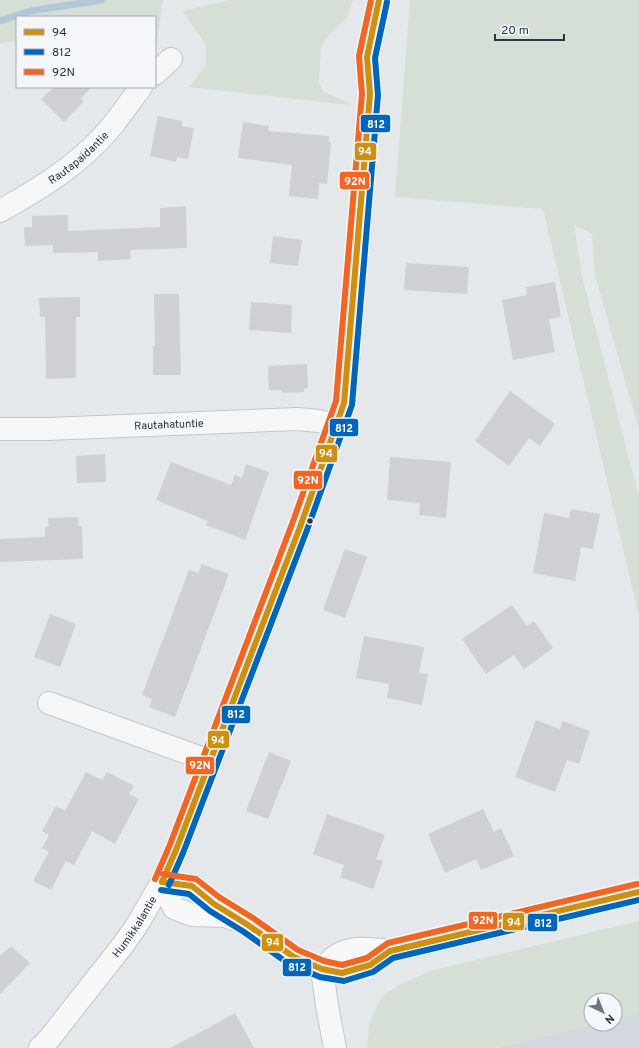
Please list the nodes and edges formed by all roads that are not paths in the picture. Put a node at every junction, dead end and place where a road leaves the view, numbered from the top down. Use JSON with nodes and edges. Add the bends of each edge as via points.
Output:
{"nodes":[{"id":1,"x":379,"y":0,"type":"edge"},
{"id":2,"x":171,"y":59,"type":"dead end"},
{"id":3,"x":156,"y":73,"type":"edge"},
{"id":4,"x":140,"y":88,"type":"edge"},
{"id":5,"x":0,"y":211,"type":"edge"},
{"id":6,"x":337,"y":425,"type":"junction"},
{"id":7,"x":0,"y":429,"type":"edge"},
{"id":8,"x":49,"y":702,"type":"dead end"},
{"id":9,"x":210,"y":761,"type":"junction"},
{"id":10,"x":162,"y":882,"type":"junction"},
{"id":11,"x":639,"y":892,"type":"edge"},
{"id":12,"x":322,"y":969,"type":"junction"},
{"id":13,"x":40,"y":1048,"type":"edge"},
{"id":14,"x":335,"y":1048,"type":"edge"}],
"edges":[{"from":1,"to":6,"type":"street","name":"Humikkalantie","via":[[367,57],[370,94],[347,380],[344,403]]},
{"from":2,"to":3,"type":"street"},
{"from":4,"to":5,"type":"street","name":"Rautapaidantie","via":[[111,128],[80,159],[50,182]]},
{"from":6,"to":7,"type":"street","name":"Rautahatuntie","via":[[297,419]]},
{"from":6,"to":9,"type":"street","name":"Humikkalantie"},
{"from":8,"to":9,"type":"street"},
{"from":9,"to":10,"type":"street","name":"Humikkalantie"},
{"from":10,"to":12,"type":"street","via":[[174,908],[192,915],[226,916],[248,925],[294,957]]},
{"from":10,"to":13,"type":"street","name":"Humikkalantie","via":[[137,925],[62,1024]]},
{"from":11,"to":12,"type":"street","via":[[390,951],[370,965],[342,973]]},
{"from":12,"to":14,"type":"street"}]}
